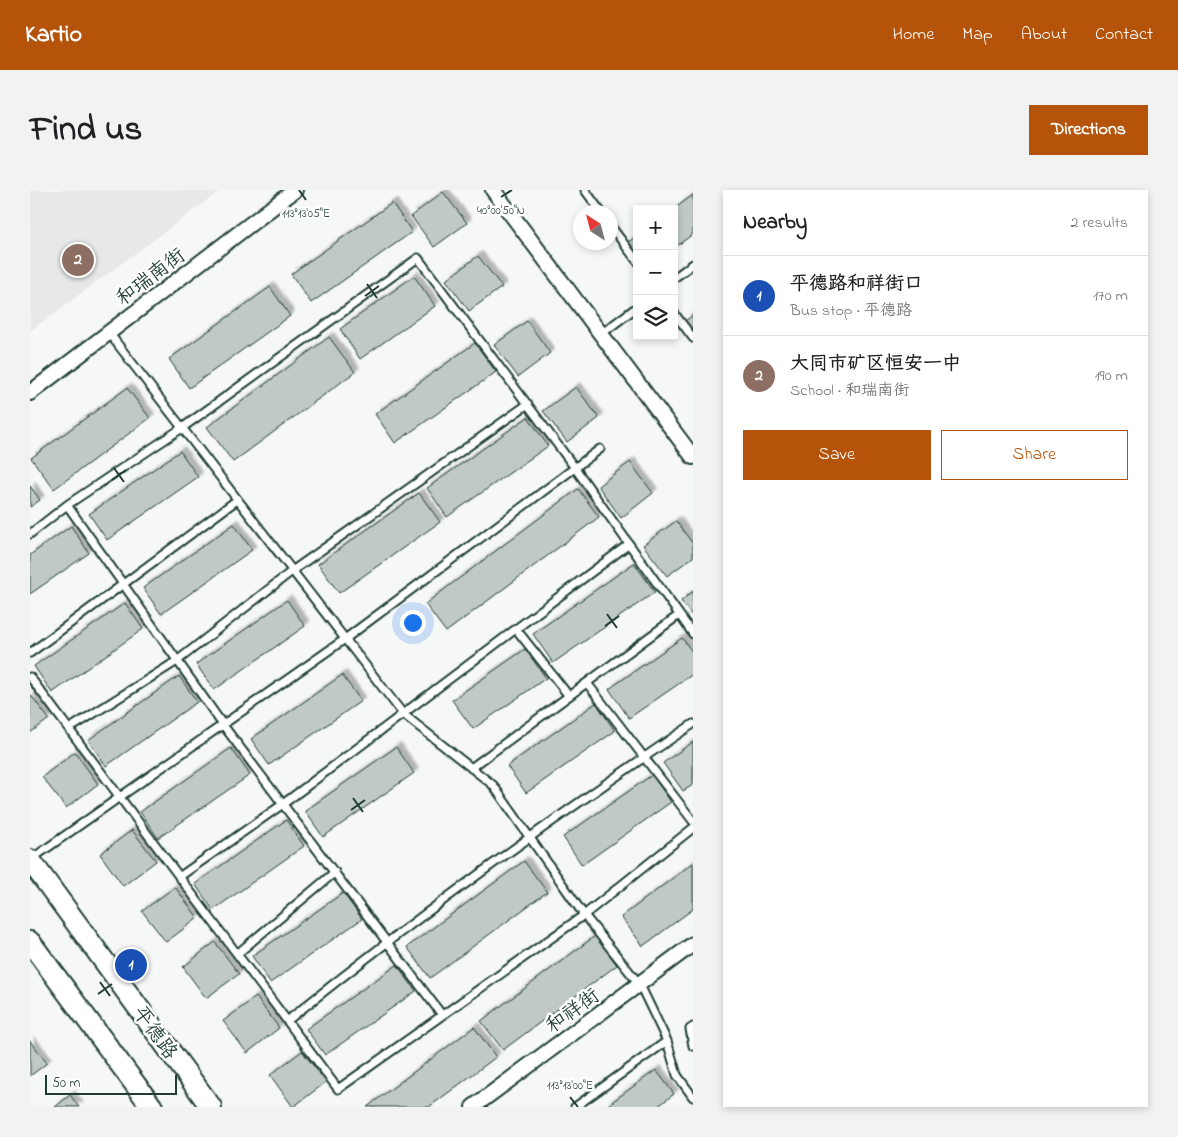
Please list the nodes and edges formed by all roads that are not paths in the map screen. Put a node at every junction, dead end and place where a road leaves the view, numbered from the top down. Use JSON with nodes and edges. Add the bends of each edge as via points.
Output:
{"nodes":[{"id":1,"x":295,"y":190,"type":"edge"},
{"id":2,"x":493,"y":190,"type":"edge"},
{"id":3,"x":584,"y":190,"type":"edge"},
{"id":4,"x":596,"y":205,"type":"edge"},
{"id":5,"x":618,"y":236,"type":"edge"},
{"id":6,"x":633,"y":256,"type":"edge"},
{"id":7,"x":693,"y":264,"type":"edge"},
{"id":8,"x":678,"y":275,"type":"edge"},
{"id":9,"x":633,"y":310,"type":"edge"},
{"id":10,"x":678,"y":317,"type":"edge"},
{"id":11,"x":109,"y":333,"type":"junction"},
{"id":12,"x":601,"y":334,"type":"junction"},
{"id":13,"x":693,"y":338,"type":"edge"},
{"id":14,"x":30,"y":393,"type":"edge"},
{"id":15,"x":528,"y":404,"type":"junction"},
{"id":16,"x":182,"y":428,"type":"junction"},
{"id":17,"x":600,"y":449,"type":"dead end"},
{"id":18,"x":693,"y":457,"type":"edge"},
{"id":19,"x":575,"y":468,"type":"junction"},
{"id":20,"x":237,"y":500,"type":"junction"},
{"id":21,"x":67,"y":505,"type":"junction"},
{"id":22,"x":30,"y":534,"type":"edge"},
{"id":23,"x":629,"y":544,"type":"junction"},
{"id":24,"x":292,"y":571,"type":"junction"},
{"id":25,"x":124,"y":585,"type":"junction"},
{"id":26,"x":680,"y":615,"type":"junction"},
{"id":27,"x":516,"y":629,"type":"junction"},
{"id":28,"x":693,"y":634,"type":"edge"},
{"id":29,"x":345,"y":639,"type":"junction"},
{"id":30,"x":30,"y":653,"type":"edge"},
{"id":31,"x":178,"y":661,"type":"junction"},
{"id":32,"x":30,"y":677,"type":"edge"},
{"id":33,"x":586,"y":683,"type":"junction"},
{"id":34,"x":569,"y":696,"type":"junction"},
{"id":35,"x":403,"y":714,"type":"junction"},
{"id":36,"x":223,"y":724,"type":"junction"},
{"id":37,"x":693,"y":724,"type":"edge"},
{"id":38,"x":69,"y":729,"type":"junction"},
{"id":39,"x":643,"y":757,"type":"junction"},
{"id":40,"x":471,"y":768,"type":"junction"},
{"id":41,"x":119,"y":798,"type":"junction"},
{"id":42,"x":283,"y":804,"type":"junction"},
{"id":43,"x":693,"y":821,"type":"edge"},
{"id":44,"x":693,"y":828,"type":"edge"},
{"id":45,"x":529,"y":836,"type":"junction"},
{"id":46,"x":30,"y":860,"type":"edge"},
{"id":47,"x":335,"y":872,"type":"junction"},
{"id":48,"x":179,"y":877,"type":"junction"},
{"id":49,"x":584,"y":915,"type":"junction"},
{"id":50,"x":387,"y":941,"type":"junction"},
{"id":51,"x":30,"y":942,"type":"edge"},
{"id":52,"x":693,"y":944,"type":"edge"},
{"id":53,"x":237,"y":954,"type":"junction"},
{"id":54,"x":640,"y":985,"type":"junction"},
{"id":55,"x":442,"y":1015,"type":"junction"},
{"id":56,"x":287,"y":1021,"type":"junction"},
{"id":57,"x":693,"y":1027,"type":"edge"},
{"id":58,"x":667,"y":1041,"type":"junction"},
{"id":59,"x":693,"y":1046,"type":"edge"},
{"id":60,"x":693,"y":1097,"type":"edge"},
{"id":61,"x":152,"y":1107,"type":"edge"},
{"id":62,"x":211,"y":1107,"type":"edge"},
{"id":63,"x":473,"y":1107,"type":"edge"},
{"id":64,"x":575,"y":1107,"type":"edge"}],
"edges":[{"from":1,"to":11,"type":"street","name":"和瑞南街"},
{"from":2,"to":12,"type":"street"},
{"from":3,"to":4,"type":"lane"},
{"from":5,"to":6,"type":"lane"},
{"from":7,"to":8,"type":"lane"},
{"from":9,"to":12,"type":"lane"},
{"from":10,"to":13,"type":"lane"},
{"from":11,"to":14,"type":"street","name":"和瑞南街"},
{"from":11,"to":16,"type":"lane"},
{"from":12,"to":18,"type":"street"},
{"from":15,"to":16,"type":"lane","via":[[418,258]]},
{"from":15,"to":19,"type":"lane"},
{"from":15,"to":24,"type":"lane"},
{"from":16,"to":20,"type":"lane"},
{"from":16,"to":21,"type":"lane"},
{"from":17,"to":19,"type":"lane"},
{"from":19,"to":23,"type":"lane"},
{"from":19,"to":29,"type":"lane"},
{"from":20,"to":24,"type":"lane"},
{"from":20,"to":25,"type":"lane"},
{"from":21,"to":22,"type":"lane"},
{"from":21,"to":25,"type":"lane"},
{"from":23,"to":26,"type":"lane"},
{"from":23,"to":27,"type":"lane"},
{"from":24,"to":29,"type":"lane"},
{"from":24,"to":31,"type":"lane"},
{"from":25,"to":30,"type":"lane"},
{"from":25,"to":31,"type":"lane"},
{"from":26,"to":28,"type":"lane"},
{"from":26,"to":33,"type":"lane"},
{"from":27,"to":34,"type":"lane"},
{"from":27,"to":35,"type":"lane"},
{"from":29,"to":35,"type":"lane"},
{"from":29,"to":36,"type":"lane"},
{"from":31,"to":36,"type":"lane"},
{"from":31,"to":38,"type":"lane"},
{"from":32,"to":38,"type":"lane"},
{"from":33,"to":34,"type":"lane"},
{"from":33,"to":39,"type":"lane"},
{"from":34,"to":40,"type":"lane"},
{"from":35,"to":40,"type":"lane"},
{"from":35,"to":42,"type":"lane"},
{"from":36,"to":41,"type":"lane"},
{"from":36,"to":42,"type":"lane"},
{"from":37,"to":39,"type":"lane"},
{"from":38,"to":41,"type":"lane"},
{"from":39,"to":43,"type":"lane"},
{"from":39,"to":45,"type":"lane"},
{"from":40,"to":45,"type":"lane","via":[[492,785]]},
{"from":41,"to":46,"type":"lane"},
{"from":41,"to":48,"type":"lane"},
{"from":42,"to":47,"type":"lane"},
{"from":42,"to":48,"type":"lane"},
{"from":44,"to":49,"type":"lane"},
{"from":45,"to":49,"type":"lane"},
{"from":45,"to":50,"type":"lane"},
{"from":46,"to":62,"type":"main road","name":"平德路"},
{"from":47,"to":50,"type":"lane"},
{"from":47,"to":53,"type":"lane"},
{"from":48,"to":53,"type":"lane"},
{"from":49,"to":54,"type":"lane"},
{"from":49,"to":55,"type":"lane"},
{"from":50,"to":55,"type":"lane"},
{"from":50,"to":56,"type":"lane"},
{"from":51,"to":61,"type":"main road"},
{"from":52,"to":54,"type":"street","name":"和祥街"},
{"from":53,"to":56,"type":"lane"},
{"from":54,"to":58,"type":"lane"},
{"from":54,"to":63,"type":"street","name":"和祥街"},
{"from":55,"to":56,"type":"lane","via":[[338,1089]]},
{"from":57,"to":59,"type":"lane","via":[[690,1029]]},
{"from":58,"to":60,"type":"lane","via":[[677,1075]]},
{"from":58,"to":64,"type":"lane"}]}
